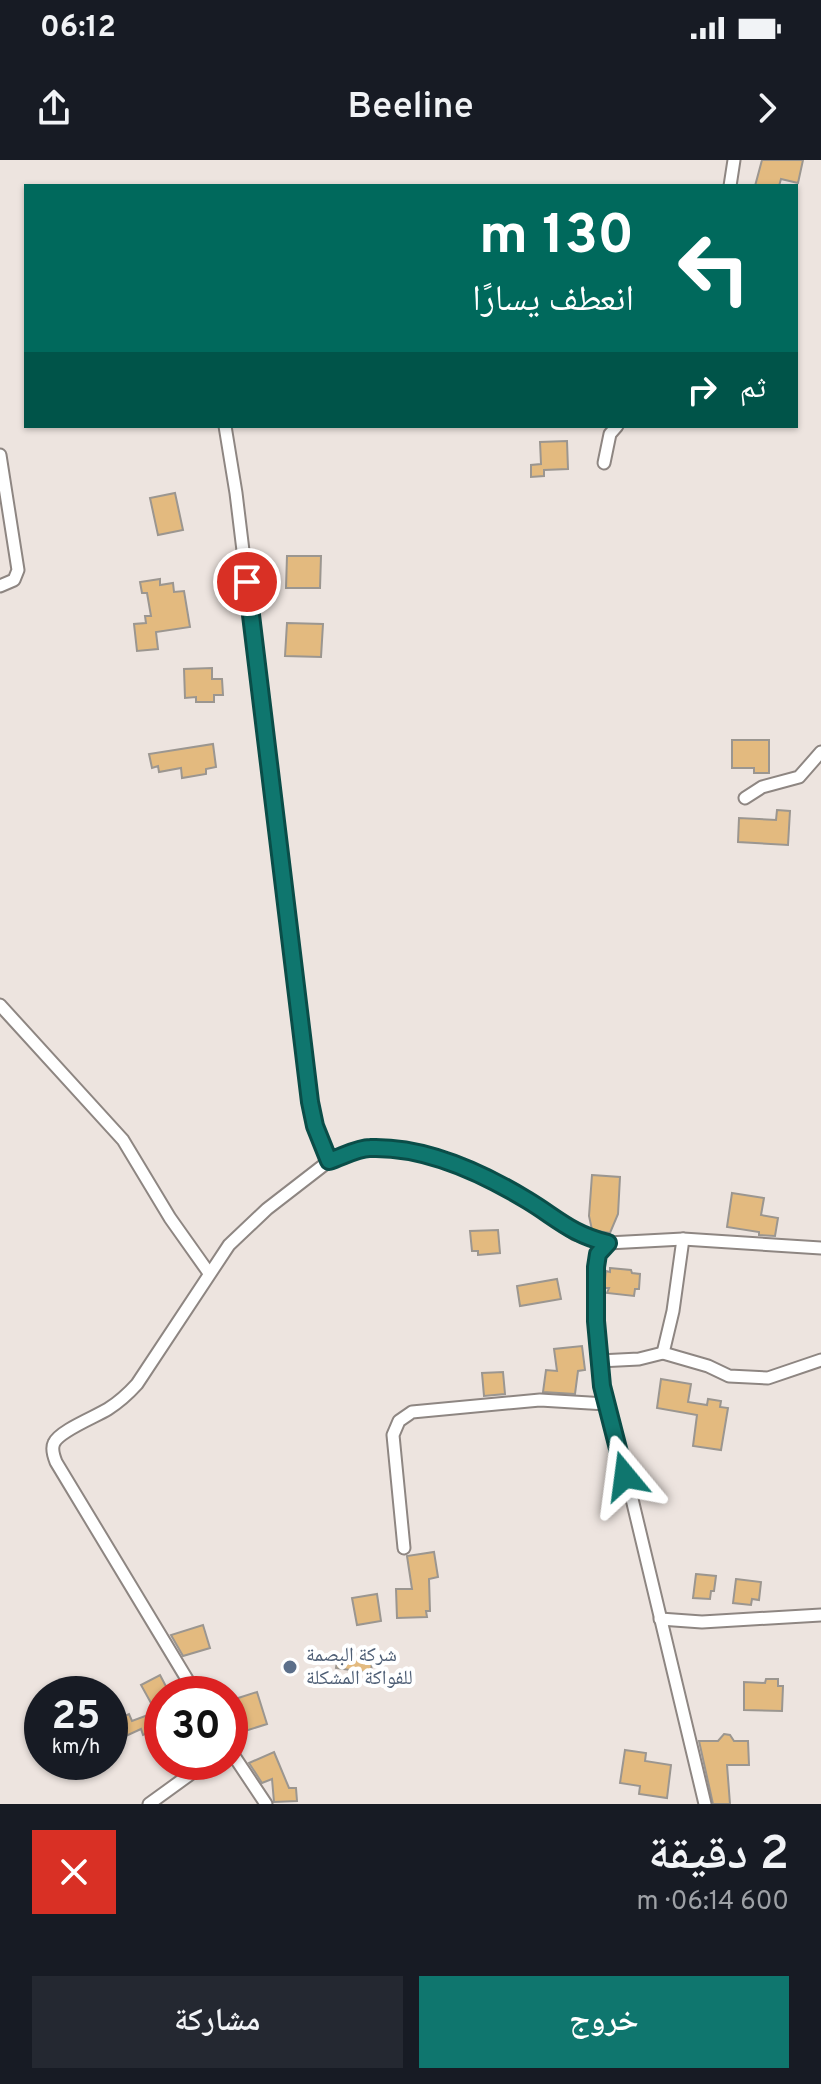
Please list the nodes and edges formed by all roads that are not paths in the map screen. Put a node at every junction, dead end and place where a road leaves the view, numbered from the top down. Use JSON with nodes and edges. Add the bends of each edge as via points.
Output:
{"nodes":[{"id":1,"x":734,"y":160,"type":"edge"},
{"id":2,"x":730,"y":184,"type":"edge"},
{"id":3,"x":225,"y":428,"type":"edge"},
{"id":4,"x":615,"y":428,"type":"edge"},
{"id":5,"x":0,"y":455,"type":"edge"},
{"id":6,"x":604,"y":463,"type":"dead end"},
{"id":7,"x":0,"y":586,"type":"edge"},
{"id":8,"x":821,"y":752,"type":"edge"},
{"id":9,"x":745,"y":798,"type":"dead end"},
{"id":10,"x":0,"y":1005,"type":"edge"},
{"id":11,"x":329,"y":1161,"type":"junction"},
{"id":12,"x":683,"y":1239,"type":"junction"},
{"id":13,"x":608,"y":1243,"type":"junction"},
{"id":14,"x":821,"y":1248,"type":"edge"},
{"id":15,"x":209,"y":1273,"type":"junction"},
{"id":16,"x":663,"y":1353,"type":"junction"},
{"id":17,"x":821,"y":1360,"type":"edge"},
{"id":18,"x":599,"y":1361,"type":"junction"},
{"id":19,"x":606,"y":1404,"type":"junction"},
{"id":20,"x":404,"y":1548,"type":"dead end"},
{"id":21,"x":821,"y":1615,"type":"edge"},
{"id":22,"x":660,"y":1619,"type":"junction"},
{"id":23,"x":185,"y":1676,"type":"edge"},
{"id":24,"x":248,"y":1777,"type":"edge"},
{"id":25,"x":182,"y":1780,"type":"edge"},
{"id":26,"x":149,"y":1804,"type":"edge"},
{"id":27,"x":266,"y":1804,"type":"edge"},
{"id":28,"x":705,"y":1804,"type":"edge"}],
"edges":[{"from":1,"to":2,"type":"street"},
{"from":3,"to":11,"type":"street","via":[[310,1102]]},
{"from":4,"to":6,"type":"street"},
{"from":5,"to":7,"type":"street","via":[[18,570],[14,580]]},
{"from":8,"to":9,"type":"street","via":[[799,777],[762,787]]},
{"from":10,"to":15,"type":"street","via":[[123,1140]]},
{"from":11,"to":13,"type":"street","via":[[367,1148],[410,1151],[471,1169],[575,1234]]},
{"from":11,"to":15,"type":"street","via":[[267,1209]]},
{"from":12,"to":13,"type":"street"},
{"from":12,"to":14,"type":"street"},
{"from":12,"to":16,"type":"street"},
{"from":13,"to":18,"type":"street","via":[[598,1254],[596,1267]]},
{"from":15,"to":23,"type":"street","via":[[137,1384],[106,1410],[60,1436],[53,1451]]},
{"from":16,"to":17,"type":"street","via":[[729,1376],[768,1378]]},
{"from":16,"to":18,"type":"street"},
{"from":18,"to":19,"type":"street"},
{"from":19,"to":20,"type":"street","via":[[540,1400],[405,1416],[393,1435]]},
{"from":19,"to":22,"type":"street"},
{"from":21,"to":22,"type":"street","via":[[702,1622]]},
{"from":22,"to":28,"type":"street"},
{"from":24,"to":27,"type":"street"},
{"from":25,"to":26,"type":"street"}]}
